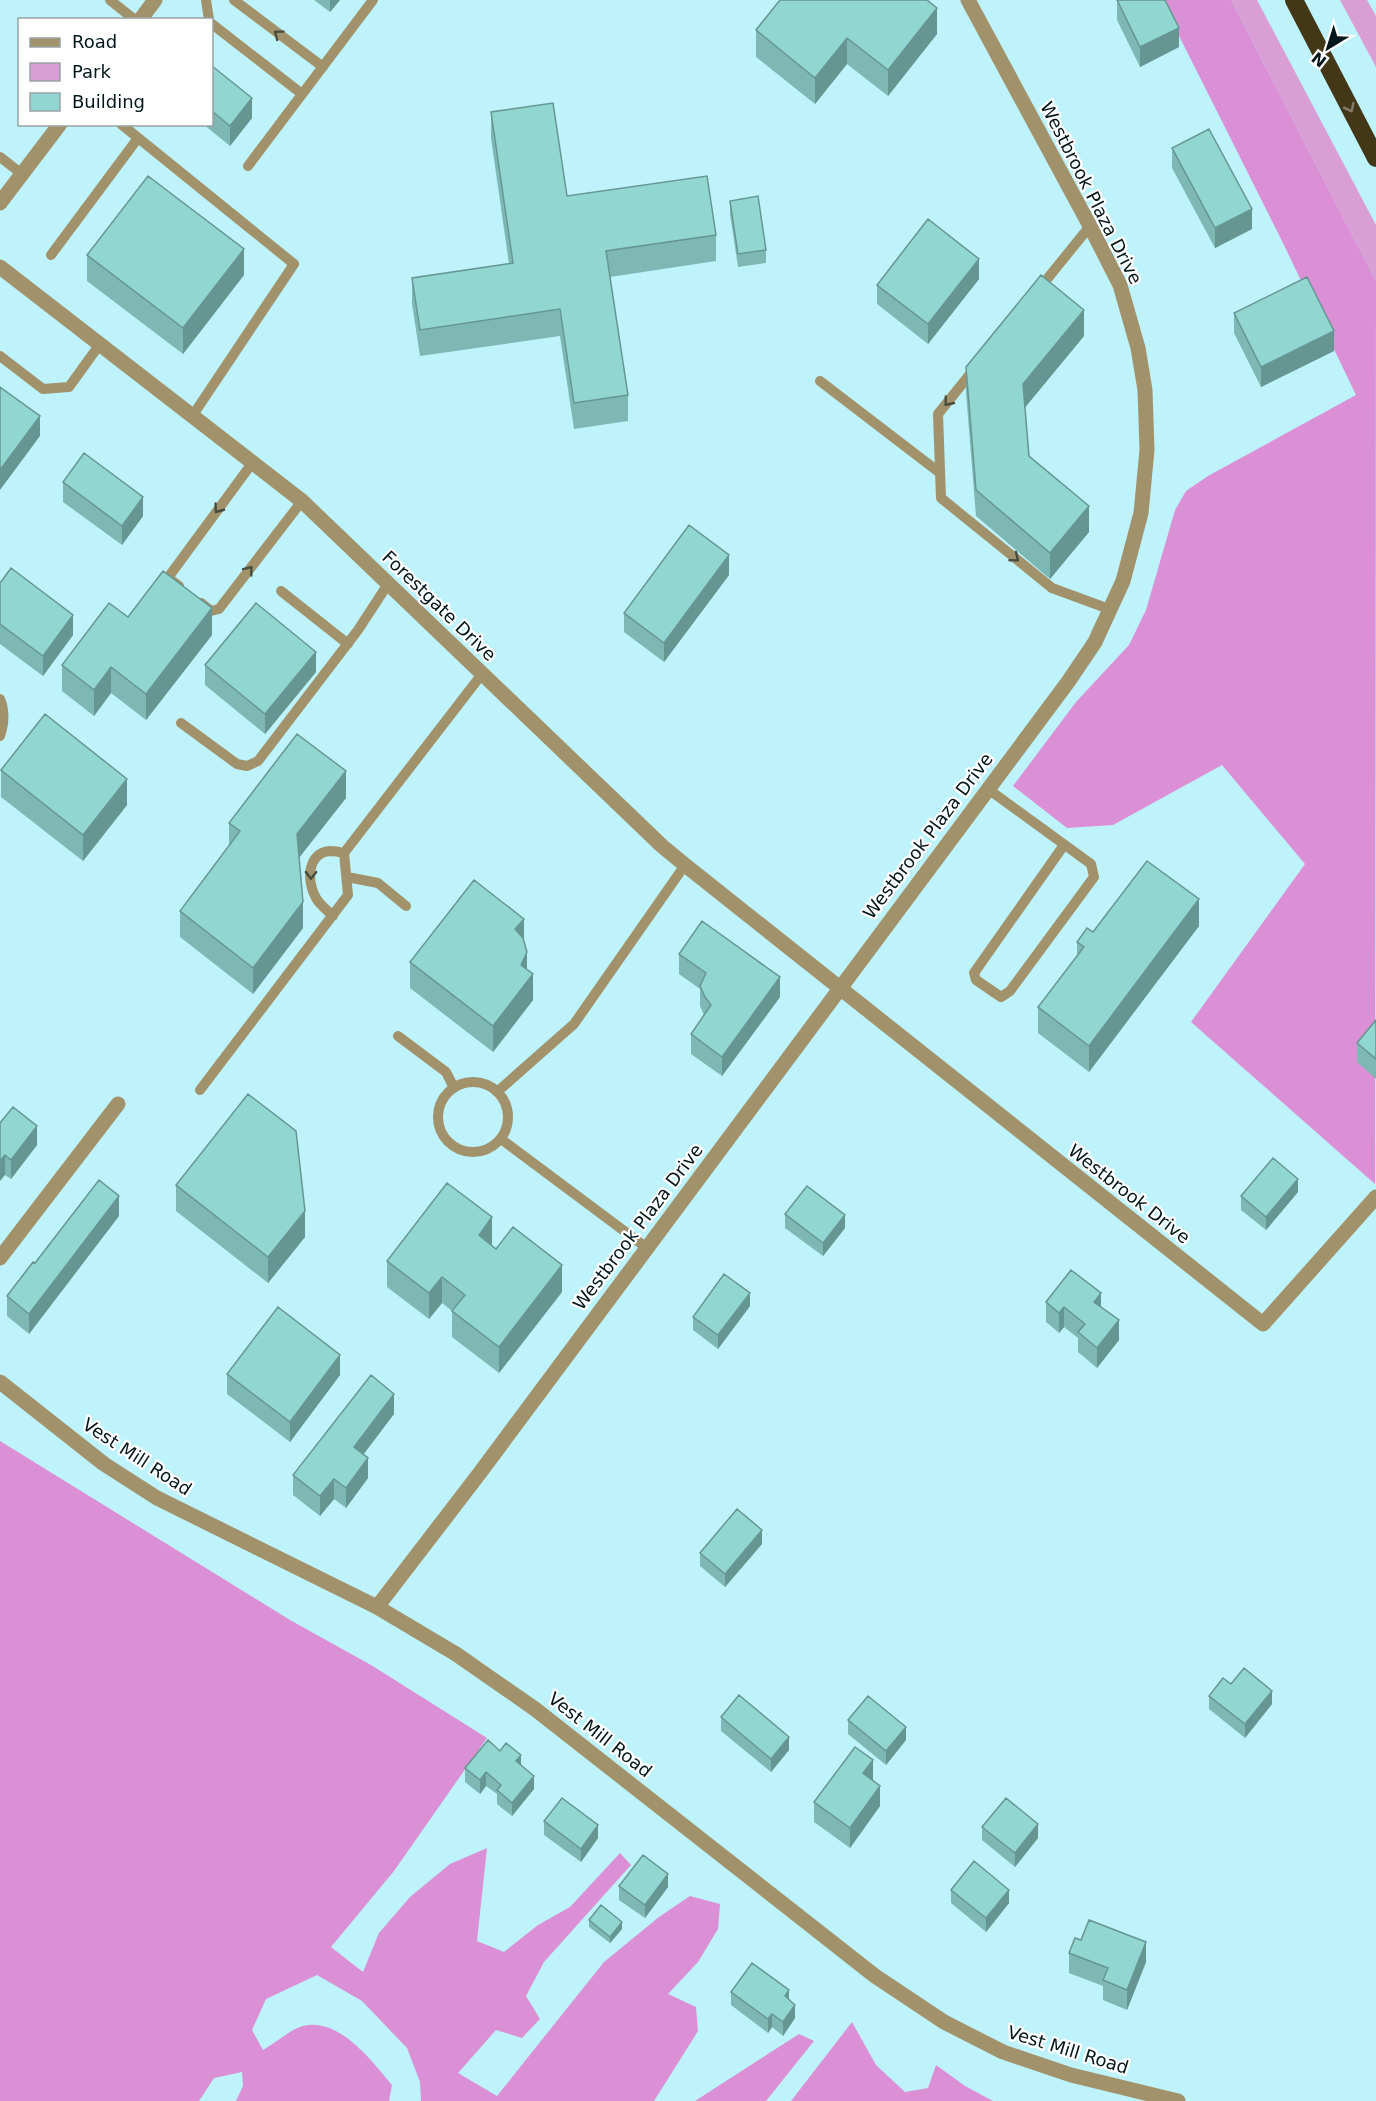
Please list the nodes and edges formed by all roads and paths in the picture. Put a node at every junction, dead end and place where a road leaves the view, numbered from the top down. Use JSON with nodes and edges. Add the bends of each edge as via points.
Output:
{"nodes":[{"id":1,"x":110,"y":0,"type":"edge"},
{"id":2,"x":155,"y":0,"type":"edge"},
{"id":3,"x":206,"y":0,"type":"edge"},
{"id":4,"x":234,"y":0,"type":"edge"},
{"id":5,"x":373,"y":0,"type":"edge"},
{"id":6,"x":968,"y":0,"type":"edge"},
{"id":7,"x":1294,"y":0,"type":"edge"},
{"id":8,"x":135,"y":18,"type":"edge"},
{"id":9,"x":140,"y":18,"type":"edge"},
{"id":10,"x":209,"y":18,"type":"edge"},
{"id":11,"x":213,"y":25,"type":"edge"},
{"id":12,"x":322,"y":67,"type":"junction"},
{"id":13,"x":302,"y":94,"type":"junction"},
{"id":14,"x":58,"y":126,"type":"edge"},
{"id":15,"x":123,"y":126,"type":"edge"},
{"id":16,"x":138,"y":138,"type":"junction"},
{"id":17,"x":0,"y":157,"type":"edge"},
{"id":18,"x":1376,"y":158,"type":"edge"},
{"id":19,"x":248,"y":166,"type":"dead end"},
{"id":20,"x":22,"y":174,"type":"junction"},
{"id":21,"x":0,"y":203,"type":"edge"},
{"id":22,"x":1090,"y":226,"type":"junction"},
{"id":23,"x":51,"y":255,"type":"dead end"},
{"id":24,"x":0,"y":267,"type":"edge"},
{"id":25,"x":1032,"y":297,"type":"edge"},
{"id":26,"x":100,"y":344,"type":"junction"},
{"id":27,"x":0,"y":356,"type":"edge"},
{"id":28,"x":981,"y":360,"type":"edge"},
{"id":29,"x":820,"y":381,"type":"dead end"},
{"id":30,"x":193,"y":415,"type":"junction"},
{"id":31,"x":253,"y":462,"type":"junction"},
{"id":32,"x":940,"y":473,"type":"junction"},
{"id":33,"x":302,"y":501,"type":"junction"},
{"id":34,"x":388,"y":585,"type":"junction"},
{"id":35,"x":281,"y":591,"type":"dead end"},
{"id":36,"x":1109,"y":609,"type":"junction"},
{"id":37,"x":348,"y":644,"type":"junction"},
{"id":38,"x":482,"y":674,"type":"junction"},
{"id":39,"x":0,"y":699,"type":"edge"},
{"id":40,"x":181,"y":723,"type":"dead end"},
{"id":41,"x":0,"y":736,"type":"edge"},
{"id":42,"x":988,"y":789,"type":"junction"},
{"id":43,"x":1064,"y":845,"type":"junction"},
{"id":44,"x":344,"y":853,"type":"junction"},
{"id":45,"x":685,"y":865,"type":"junction"},
{"id":46,"x":346,"y":877,"type":"junction"},
{"id":47,"x":406,"y":906,"type":"dead end"},
{"id":48,"x":333,"y":916,"type":"junction"},
{"id":49,"x":838,"y":989,"type":"junction"},
{"id":50,"x":398,"y":1036,"type":"dead end"},
{"id":51,"x":454,"y":1088,"type":"junction"},
{"id":52,"x":200,"y":1090,"type":"dead end"},
{"id":53,"x":497,"y":1092,"type":"junction"},
{"id":54,"x":117,"y":1104,"type":"dead end"},
{"id":55,"x":501,"y":1139,"type":"junction"},
{"id":56,"x":1376,"y":1197,"type":"edge"},
{"id":57,"x":647,"y":1248,"type":"junction"},
{"id":58,"x":0,"y":1258,"type":"edge"},
{"id":59,"x":0,"y":1382,"type":"edge"},
{"id":60,"x":377,"y":1607,"type":"junction"},
{"id":61,"x":1178,"y":2101,"type":"edge"}],
"edges":[{"from":1,"to":8,"type":"lane"},
{"from":2,"to":9,"type":"street"},
{"from":3,"to":10,"type":"lane"},
{"from":12,"to":4,"type":"lane","one_way":true},
{"from":5,"to":12,"type":"lane"},
{"from":6,"to":22,"type":"street","name":"Westbrook Plaza Drive"},
{"from":7,"to":18,"type":"highway","one_way":true},
{"from":11,"to":13,"type":"lane"},
{"from":12,"to":13,"type":"lane"},
{"from":13,"to":19,"type":"lane"},
{"from":14,"to":20,"type":"street"},
{"from":15,"to":16,"type":"lane"},
{"from":16,"to":23,"type":"lane"},
{"from":16,"to":30,"type":"lane","via":[[294,264]]},
{"from":17,"to":20,"type":"lane"},
{"from":20,"to":21,"type":"street"},
{"from":22,"to":25,"type":"lane"},
{"from":22,"to":36,"type":"street","name":"Westbrook Plaza Drive","via":[[1120,285],[1145,390],[1147,450],[1141,513],[1123,582]]},
{"from":24,"to":26,"type":"street","name":"Forestgate Drive"},
{"from":26,"to":27,"type":"lane","via":[[69,387],[43,389]]},
{"from":26,"to":30,"type":"street","name":"Forestgate Drive"},
{"from":28,"to":32,"type":"lane","one_way":true,"via":[[938,414]]},
{"from":29,"to":32,"type":"lane"},
{"from":30,"to":31,"type":"street","name":"Forestgate Drive"},
{"from":31,"to":33,"type":"street","name":"Forestgate Drive"},
{"from":31,"to":33,"type":"lane","one_way":true,"via":[[170,575],[171,580],[211,611],[219,609]]},
{"from":32,"to":36,"type":"lane","one_way":true,"via":[[941,498],[1052,588]]},
{"from":33,"to":34,"type":"street","name":"Forestgate Drive"},
{"from":34,"to":37,"type":"lane"},
{"from":34,"to":38,"type":"street","name":"Forestgate Drive"},
{"from":35,"to":37,"type":"lane"},
{"from":36,"to":42,"type":"street","name":"Westbrook Plaza Drive","via":[[1079,666]]},
{"from":37,"to":40,"type":"lane","via":[[258,761],[247,766],[237,764]]},
{"from":38,"to":44,"type":"lane"},
{"from":38,"to":45,"type":"street","name":"Forestgate Drive"},
{"from":39,"to":41,"type":"lane","via":[[4,720]]},
{"from":42,"to":43,"type":"lane"},
{"from":42,"to":49,"type":"street","name":"Westbrook Plaza Drive"},
{"from":43,"to":43,"type":"lane","via":[[1091,864],[1094,877],[1010,991],[1001,997],[976,980],[974,972]]},
{"from":44,"to":46,"type":"lane"},
{"from":44,"to":48,"type":"lane","one_way":true,"via":[[322,853],[310,868],[314,895]]},
{"from":45,"to":49,"type":"street","name":"Forestgate Drive"},
{"from":45,"to":53,"type":"lane","via":[[574,1024]]},
{"from":46,"to":47,"type":"lane","via":[[378,883]]},
{"from":46,"to":48,"type":"lane","via":[[348,895]]},
{"from":48,"to":52,"type":"lane"},
{"from":49,"to":56,"type":"street","name":"Westbrook Drive","via":[[1263,1324]]},
{"from":49,"to":57,"type":"street","name":"Westbrook Plaza Drive"},
{"from":50,"to":51,"type":"lane","via":[[446,1072]]},
{"from":51,"to":53,"type":"lane","via":[[468,1082],[480,1083]]},
{"from":51,"to":55,"type":"lane","via":[[438,1112],[442,1134],[450,1143],[470,1152],[492,1147]]},
{"from":53,"to":55,"type":"lane","via":[[506,1105],[508,1117]]},
{"from":54,"to":58,"type":"street"},
{"from":55,"to":57,"type":"lane"},
{"from":57,"to":60,"type":"street","name":"Westbrook Plaza Drive"},
{"from":59,"to":60,"type":"street","name":"Vest Mill Road","via":[[104,1464],[157,1498]]},
{"from":60,"to":61,"type":"street","name":"Vest Mill Road","via":[[456,1654],[535,1709],[875,1976],[944,2022],[1003,2052],[1071,2075]]}]}
